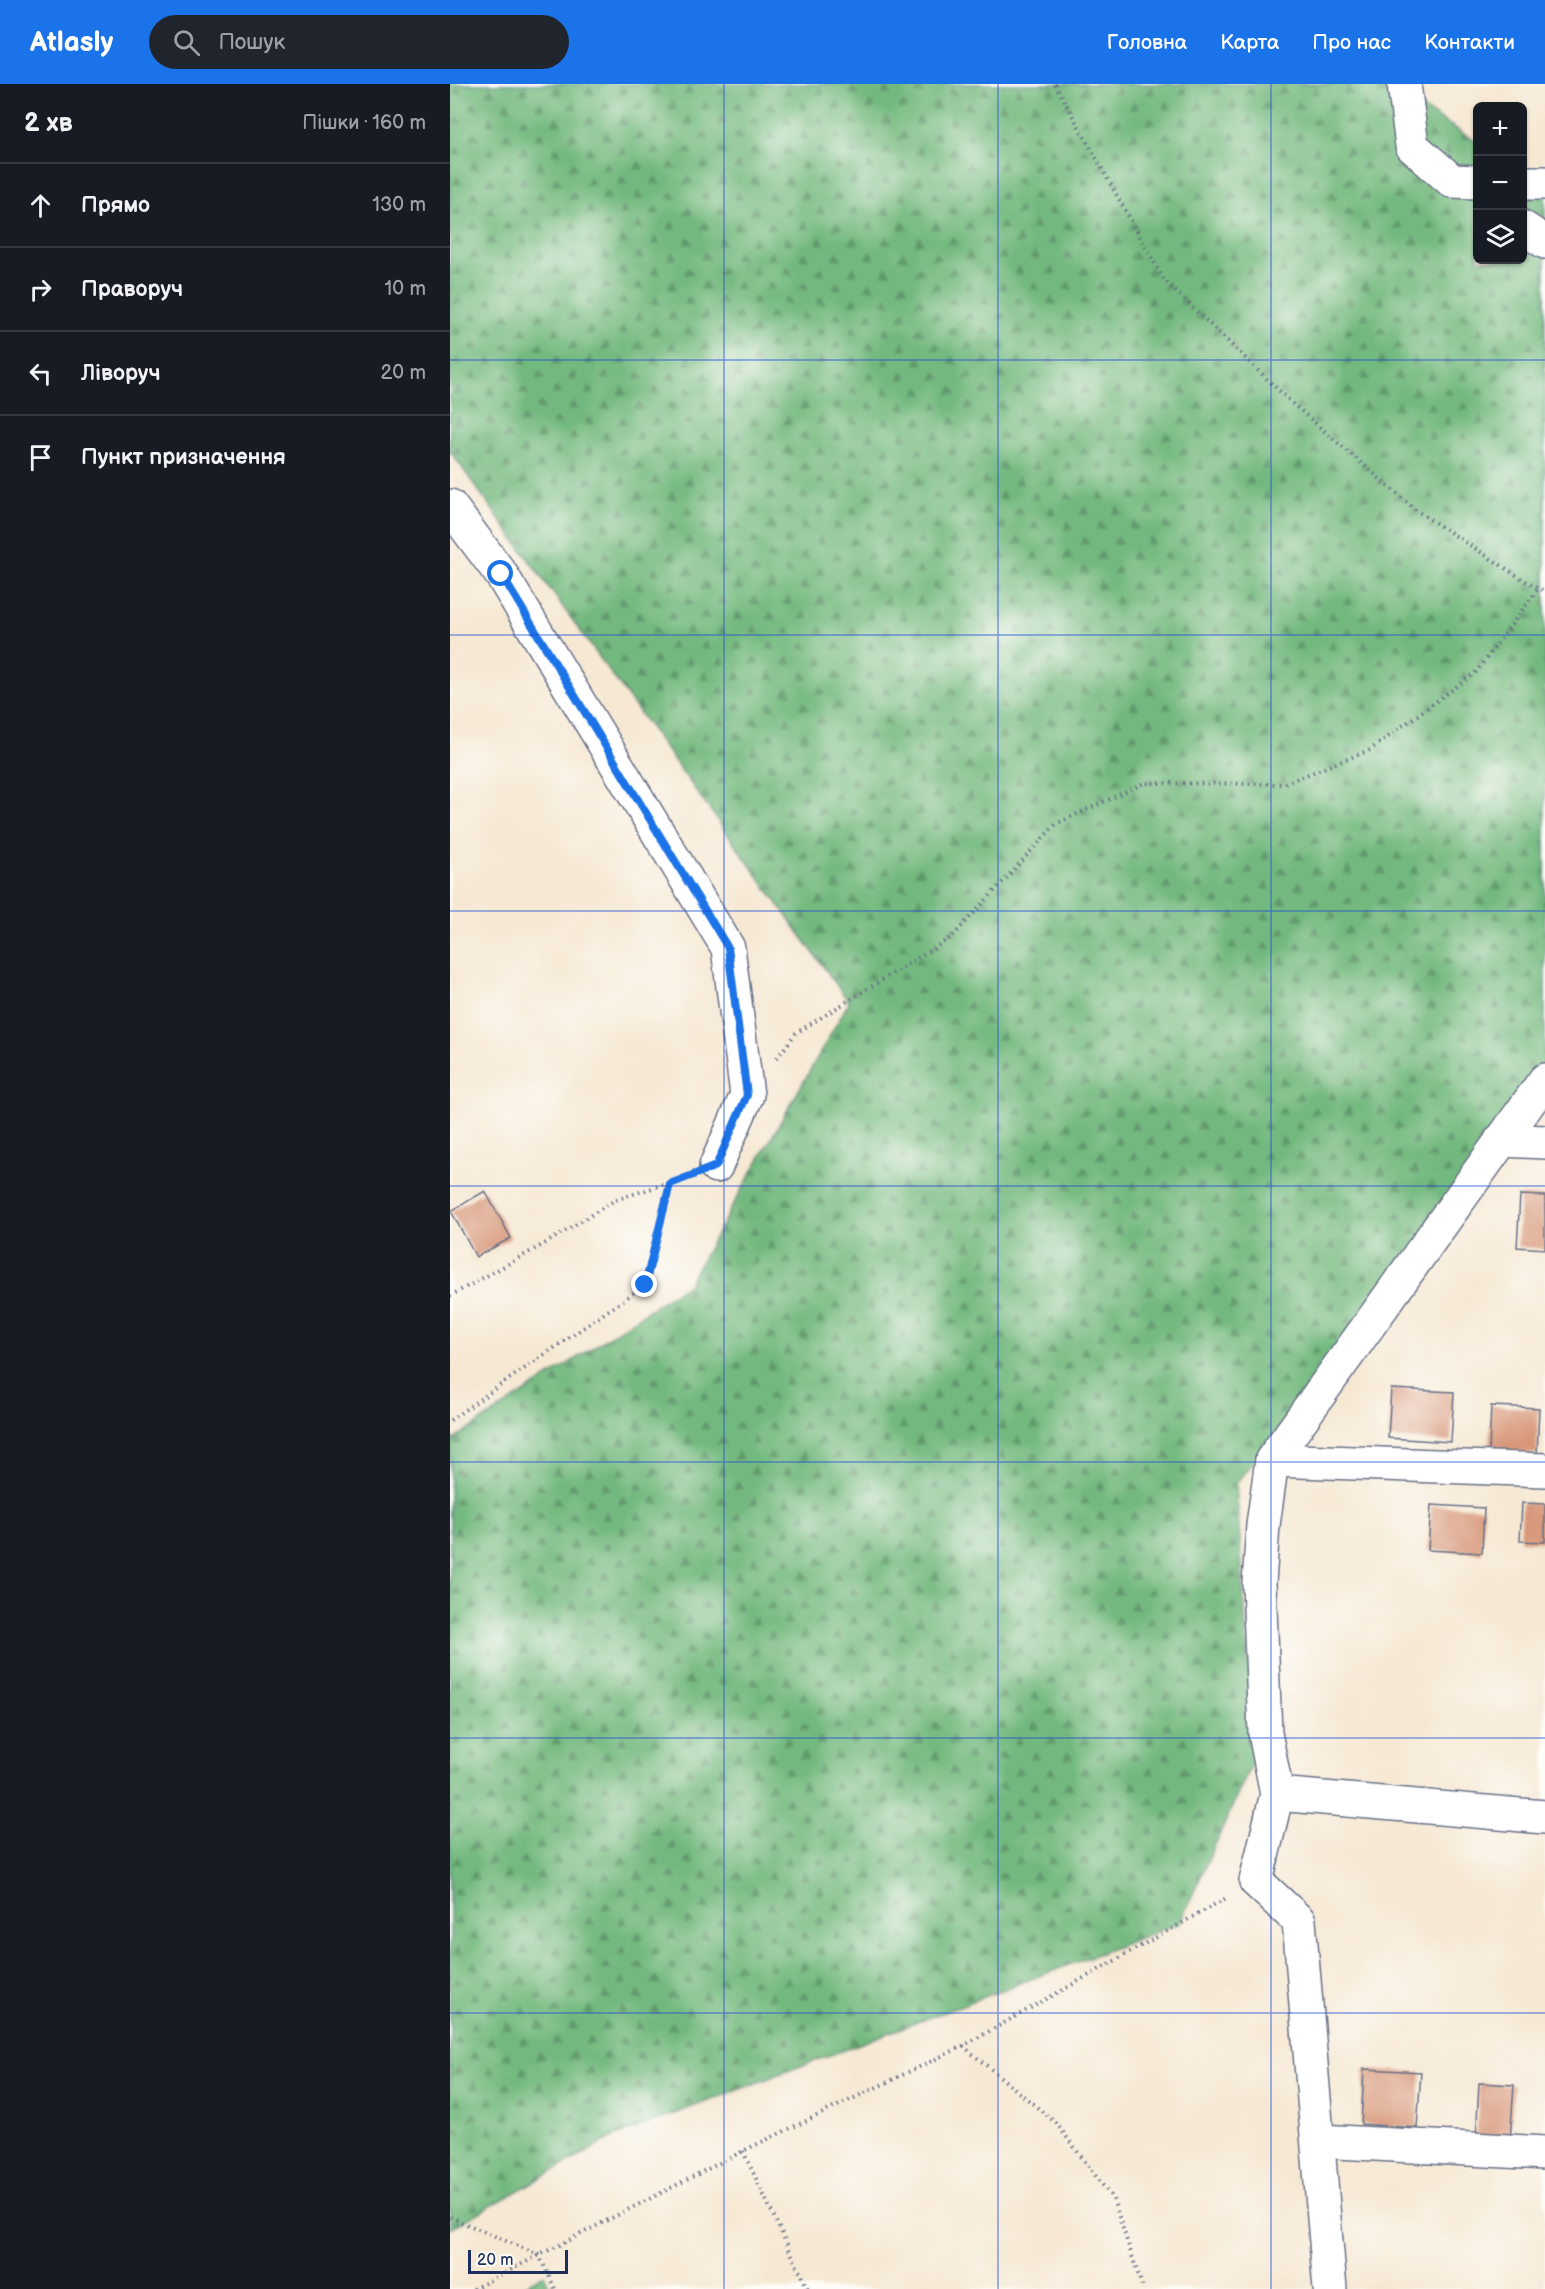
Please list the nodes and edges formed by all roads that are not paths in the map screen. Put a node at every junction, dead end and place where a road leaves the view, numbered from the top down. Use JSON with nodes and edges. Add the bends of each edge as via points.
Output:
{"nodes":[{"id":1,"x":1404,"y":84,"type":"edge"},
{"id":2,"x":1527,"y":183,"type":"edge"},
{"id":3,"x":1545,"y":183,"type":"edge"},
{"id":4,"x":1469,"y":187,"type":"edge"},
{"id":5,"x":1527,"y":230,"type":"edge"},
{"id":6,"x":1545,"y":242,"type":"edge"},
{"id":7,"x":450,"y":506,"type":"edge"},
{"id":8,"x":1545,"y":1080,"type":"edge"},
{"id":9,"x":1501,"y":1140,"type":"junction"},
{"id":10,"x":1545,"y":1142,"type":"edge"},
{"id":11,"x":716,"y":1166,"type":"road end"},
{"id":12,"x":1272,"y":1460,"type":"junction"},
{"id":13,"x":1545,"y":1470,"type":"edge"},
{"id":14,"x":1277,"y":1794,"type":"junction"},
{"id":15,"x":1545,"y":1817,"type":"edge"},
{"id":16,"x":1319,"y":2141,"type":"junction"},
{"id":17,"x":1545,"y":2153,"type":"edge"},
{"id":18,"x":1329,"y":2289,"type":"edge"}],
"edges":[{"from":1,"to":4,"type":"street","via":[[1412,146]]},
{"from":2,"to":3,"type":"street"},
{"from":5,"to":6,"type":"street"},
{"from":7,"to":11,"type":"street","via":[[501,574],[728,948],[747,1095]]},
{"from":8,"to":9,"type":"street"},
{"from":9,"to":10,"type":"street"},
{"from":9,"to":12,"type":"street"},
{"from":12,"to":13,"type":"street"},
{"from":12,"to":14,"type":"street","via":[[1259,1583],[1264,1732]]},
{"from":14,"to":15,"type":"street"},
{"from":14,"to":16,"type":"street","via":[[1256,1881],[1299,1921]]},
{"from":16,"to":17,"type":"street"},
{"from":16,"to":18,"type":"street"}]}
